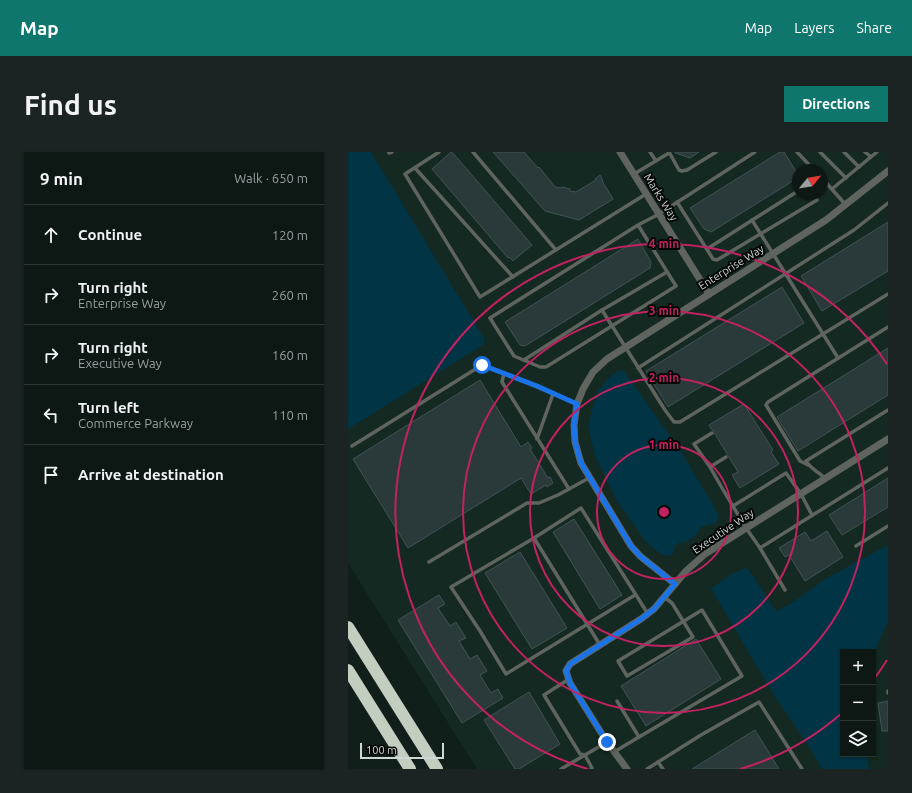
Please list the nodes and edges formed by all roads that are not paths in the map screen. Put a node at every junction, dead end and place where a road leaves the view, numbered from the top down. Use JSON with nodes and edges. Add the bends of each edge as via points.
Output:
{"nodes":[{"id":1,"x":439,"y":152,"type":"edge"},
{"id":2,"x":473,"y":152,"type":"edge"},
{"id":3,"x":620,"y":152,"type":"edge"},
{"id":4,"x":650,"y":152,"type":"edge"},
{"id":5,"x":669,"y":152,"type":"edge"},
{"id":6,"x":716,"y":152,"type":"edge"},
{"id":7,"x":755,"y":152,"type":"edge"},
{"id":8,"x":797,"y":152,"type":"edge"},
{"id":9,"x":820,"y":152,"type":"edge"},
{"id":10,"x":844,"y":152,"type":"edge"},
{"id":11,"x":865,"y":152,"type":"edge"},
{"id":12,"x":877,"y":152,"type":"edge"},
{"id":13,"x":870,"y":157,"type":"junction"},
{"id":14,"x":656,"y":160,"type":"junction"},
{"id":15,"x":808,"y":164,"type":"edge"},
{"id":16,"x":859,"y":167,"type":"junction"},
{"id":17,"x":415,"y":168,"type":"junction"},
{"id":18,"x":888,"y":170,"type":"edge"},
{"id":19,"x":634,"y":174,"type":"junction"},
{"id":20,"x":846,"y":178,"type":"junction"},
{"id":21,"x":828,"y":185,"type":"edge"},
{"id":22,"x":832,"y":189,"type":"junction"},
{"id":23,"x":646,"y":194,"type":"junction"},
{"id":24,"x":792,"y":195,"type":"edge"},
{"id":25,"x":817,"y":200,"type":"edge"},
{"id":26,"x":677,"y":202,"type":"junction"},
{"id":27,"x":888,"y":203,"type":"edge"},
{"id":28,"x":846,"y":205,"type":"junction"},
{"id":29,"x":659,"y":214,"type":"junction"},
{"id":30,"x":752,"y":220,"type":"junction"},
{"id":31,"x":638,"y":225,"type":"junction"},
{"id":32,"x":761,"y":234,"type":"junction"},
{"id":33,"x":707,"y":249,"type":"junction"},
{"id":34,"x":556,"y":250,"type":"junction"},
{"id":35,"x":773,"y":254,"type":"junction"},
{"id":36,"x":667,"y":272,"type":"junction"},
{"id":37,"x":786,"y":274,"type":"junction"},
{"id":38,"x":512,"y":277,"type":"junction"},
{"id":39,"x":709,"y":294,"type":"junction"},
{"id":40,"x":888,"y":294,"type":"edge"},
{"id":41,"x":602,"y":310,"type":"junction"},
{"id":42,"x":612,"y":326,"type":"junction"},
{"id":43,"x":888,"y":327,"type":"edge"},
{"id":44,"x":823,"y":334,"type":"junction"},
{"id":45,"x":625,"y":347,"type":"junction"},
{"id":46,"x":838,"y":358,"type":"junction"},
{"id":47,"x":524,"y":360,"type":"junction"},
{"id":48,"x":638,"y":368,"type":"junction"},
{"id":49,"x":504,"y":373,"type":"junction"},
{"id":50,"x":553,"y":394,"type":"junction"},
{"id":51,"x":577,"y":404,"type":"junction"},
{"id":52,"x":888,"y":410,"type":"edge"},
{"id":53,"x":712,"y":433,"type":"dead end"},
{"id":54,"x":537,"y":439,"type":"junction"},
{"id":55,"x":888,"y":439,"type":"edge"},
{"id":56,"x":352,"y":446,"type":"dead end"},
{"id":57,"x":726,"y":458,"type":"dead end"},
{"id":58,"x":808,"y":465,"type":"junction"},
{"id":59,"x":710,"y":468,"type":"junction"},
{"id":60,"x":888,"y":468,"type":"edge"},
{"id":61,"x":589,"y":478,"type":"junction"},
{"id":62,"x":825,"y":478,"type":"junction"},
{"id":63,"x":569,"y":489,"type":"junction"},
{"id":64,"x":801,"y":494,"type":"junction"},
{"id":65,"x":733,"y":506,"type":"junction"},
{"id":66,"x":812,"y":515,"type":"junction"},
{"id":67,"x":888,"y":526,"type":"edge"},
{"id":68,"x":746,"y":528,"type":"junction"},
{"id":69,"x":534,"y":538,"type":"junction"},
{"id":70,"x":856,"y":546,"type":"dead end"},
{"id":71,"x":760,"y":548,"type":"junction"},
{"id":72,"x":429,"y":562,"type":"dead end"},
{"id":73,"x":675,"y":584,"type":"junction"},
{"id":74,"x":785,"y":590,"type":"dead end"},
{"id":75,"x":635,"y":595,"type":"junction"},
{"id":76,"x":664,"y":597,"type":"junction"},
{"id":77,"x":648,"y":614,"type":"junction"},
{"id":78,"x":683,"y":622,"type":"junction"},
{"id":79,"x":587,"y":625,"type":"junction"},
{"id":80,"x":348,"y":627,"type":"edge"},
{"id":81,"x":600,"y":645,"type":"junction"},
{"id":82,"x":348,"y":670,"type":"edge"},
{"id":83,"x":569,"y":679,"type":"junction"},
{"id":84,"x":617,"y":701,"type":"dead end"},
{"id":85,"x":639,"y":737,"type":"junction"},
{"id":86,"x":607,"y":742,"type":"junction"},
{"id":87,"x":614,"y":752,"type":"junction"},
{"id":88,"x":585,"y":755,"type":"junction"},
{"id":89,"x":658,"y":762,"type":"junction"},
{"id":90,"x":410,"y":769,"type":"edge"},
{"id":91,"x":437,"y":769,"type":"edge"},
{"id":92,"x":561,"y":769,"type":"edge"},
{"id":93,"x":591,"y":769,"type":"edge"},
{"id":94,"x":627,"y":769,"type":"edge"},
{"id":95,"x":647,"y":769,"type":"edge"},
{"id":96,"x":663,"y":769,"type":"edge"},
{"id":97,"x":802,"y":769,"type":"edge"}],
"edges":[{"from":1,"to":17,"type":"lane"},
{"from":2,"to":34,"type":"lane"},
{"from":3,"to":19,"type":"street","name":"Marks Way"},
{"from":4,"to":14,"type":"lane"},
{"from":5,"to":6,"type":"lane","via":[[682,171]]},
{"from":5,"to":14,"type":"lane"},
{"from":7,"to":26,"type":"lane"},
{"from":8,"to":15,"type":"lane"},
{"from":9,"to":20,"type":"lane"},
{"from":10,"to":16,"type":"lane"},
{"from":11,"to":13,"type":"lane"},
{"from":12,"to":13,"type":"lane"},
{"from":13,"to":16,"type":"lane"},
{"from":14,"to":19,"type":"lane"},
{"from":16,"to":20,"type":"lane"},
{"from":17,"to":38,"type":"lane"},
{"from":17,"to":38,"type":"lane","via":[[405,174],[480,297]]},
{"from":18,"to":28,"type":"street","name":"Enterprise Way"},
{"from":19,"to":23,"type":"street","name":"Marks Way"},
{"from":20,"to":22,"type":"lane"},
{"from":21,"to":22,"type":"lane"},
{"from":22,"to":28,"type":"lane"},
{"from":23,"to":29,"type":"street","name":"Marks Way"},
{"from":23,"to":34,"type":"lane"},
{"from":24,"to":30,"type":"lane"},
{"from":25,"to":32,"type":"lane"},
{"from":26,"to":29,"type":"lane"},
{"from":26,"to":33,"type":"lane"},
{"from":27,"to":37,"type":"lane","via":[[854,230]]},
{"from":28,"to":35,"type":"street","name":"Enterprise Way"},
{"from":29,"to":31,"type":"lane"},
{"from":29,"to":39,"type":"street","name":"Marks Way"},
{"from":30,"to":32,"type":"lane"},
{"from":30,"to":33,"type":"lane"},
{"from":31,"to":36,"type":"lane"},
{"from":31,"to":47,"type":"lane","via":[[490,318],[514,356]]},
{"from":32,"to":33,"type":"lane","via":[[717,260],[713,259]]},
{"from":32,"to":35,"type":"lane"},
{"from":34,"to":38,"type":"lane"},
{"from":35,"to":37,"type":"lane"},
{"from":35,"to":39,"type":"street","name":"Enterprise Way"},
{"from":36,"to":41,"type":"lane"},
{"from":36,"to":42,"type":"lane","via":[[676,286]]},
{"from":37,"to":44,"type":"lane"},
{"from":37,"to":48,"type":"lane"},
{"from":39,"to":45,"type":"street","name":"Enterprise Way"},
{"from":40,"to":44,"type":"lane"},
{"from":41,"to":42,"type":"lane"},
{"from":41,"to":47,"type":"lane"},
{"from":42,"to":45,"type":"lane"},
{"from":42,"to":47,"type":"lane","via":[[546,367]]},
{"from":43,"to":46,"type":"lane"},
{"from":44,"to":46,"type":"lane"},
{"from":44,"to":48,"type":"lane","via":[[680,422],[674,422]]},
{"from":45,"to":48,"type":"lane"},
{"from":45,"to":51,"type":"street","name":"Enterprise Way","via":[[593,372]]},
{"from":46,"to":58,"type":"lane","via":[[766,405],[800,461]]},
{"from":49,"to":50,"type":"lane"},
{"from":49,"to":54,"type":"lane","via":[[502,382]]},
{"from":49,"to":56,"type":"lane","via":[[482,365]]},
{"from":50,"to":51,"type":"lane"},
{"from":50,"to":54,"type":"lane"},
{"from":51,"to":61,"type":"street","name":"Enterprise Way","via":[[575,442],[581,463]]},
{"from":52,"to":58,"type":"lane","via":[[806,461]]},
{"from":53,"to":59,"type":"lane","via":[[694,444]]},
{"from":54,"to":63,"type":"lane"},
{"from":55,"to":62,"type":"street","name":"Executive Way"},
{"from":57,"to":59,"type":"lane"},
{"from":58,"to":62,"type":"lane"},
{"from":59,"to":65,"type":"lane"},
{"from":60,"to":66,"type":"lane"},
{"from":61,"to":63,"type":"lane"},
{"from":61,"to":73,"type":"street","name":"Enterprise Way","via":[[631,546]]},
{"from":62,"to":64,"type":"street","name":"Executive Way"},
{"from":63,"to":72,"type":"lane","via":[[539,503],[527,503]]},
{"from":64,"to":65,"type":"lane","via":[[786,473]]},
{"from":64,"to":66,"type":"lane"},
{"from":64,"to":68,"type":"street","name":"Executive Way"},
{"from":65,"to":68,"type":"lane"},
{"from":66,"to":71,"type":"lane"},
{"from":67,"to":70,"type":"lane"},
{"from":68,"to":71,"type":"lane"},
{"from":68,"to":73,"type":"street","name":"Executive Way","via":[[705,554]]},
{"from":69,"to":75,"type":"lane","via":[[581,508]]},
{"from":69,"to":79,"type":"lane"},
{"from":69,"to":79,"type":"lane","via":[[452,587],[506,674]]},
{"from":71,"to":74,"type":"lane"},
{"from":73,"to":76,"type":"street","name":"Executive Way"},
{"from":75,"to":77,"type":"lane"},
{"from":75,"to":79,"type":"lane"},
{"from":76,"to":77,"type":"street","name":"Executive Way"},
{"from":76,"to":78,"type":"lane","via":[[672,603]]},
{"from":77,"to":81,"type":"street","name":"Executive Way"},
{"from":78,"to":78,"type":"lane","via":[[693,637],[627,676],[618,661]]},
{"from":78,"to":85,"type":"lane","via":[[702,610],[742,676]]},
{"from":79,"to":81,"type":"lane"},
{"from":80,"to":91,"type":"highway"},
{"from":81,"to":83,"type":"street","name":"Executive Way","via":[[570,664],[566,671]]},
{"from":82,"to":90,"type":"highway"},
{"from":83,"to":86,"type":"street"},
{"from":83,"to":88,"type":"lane","via":[[544,695],[580,754]]},
{"from":84,"to":85,"type":"lane"},
{"from":85,"to":87,"type":"lane"},
{"from":86,"to":87,"type":"street"},
{"from":86,"to":88,"type":"lane"},
{"from":87,"to":94,"type":"street"},
{"from":88,"to":92,"type":"lane"},
{"from":88,"to":93,"type":"lane"},
{"from":89,"to":95,"type":"lane"},
{"from":89,"to":96,"type":"lane"},
{"from":89,"to":97,"type":"lane","via":[[759,702]]}]}
